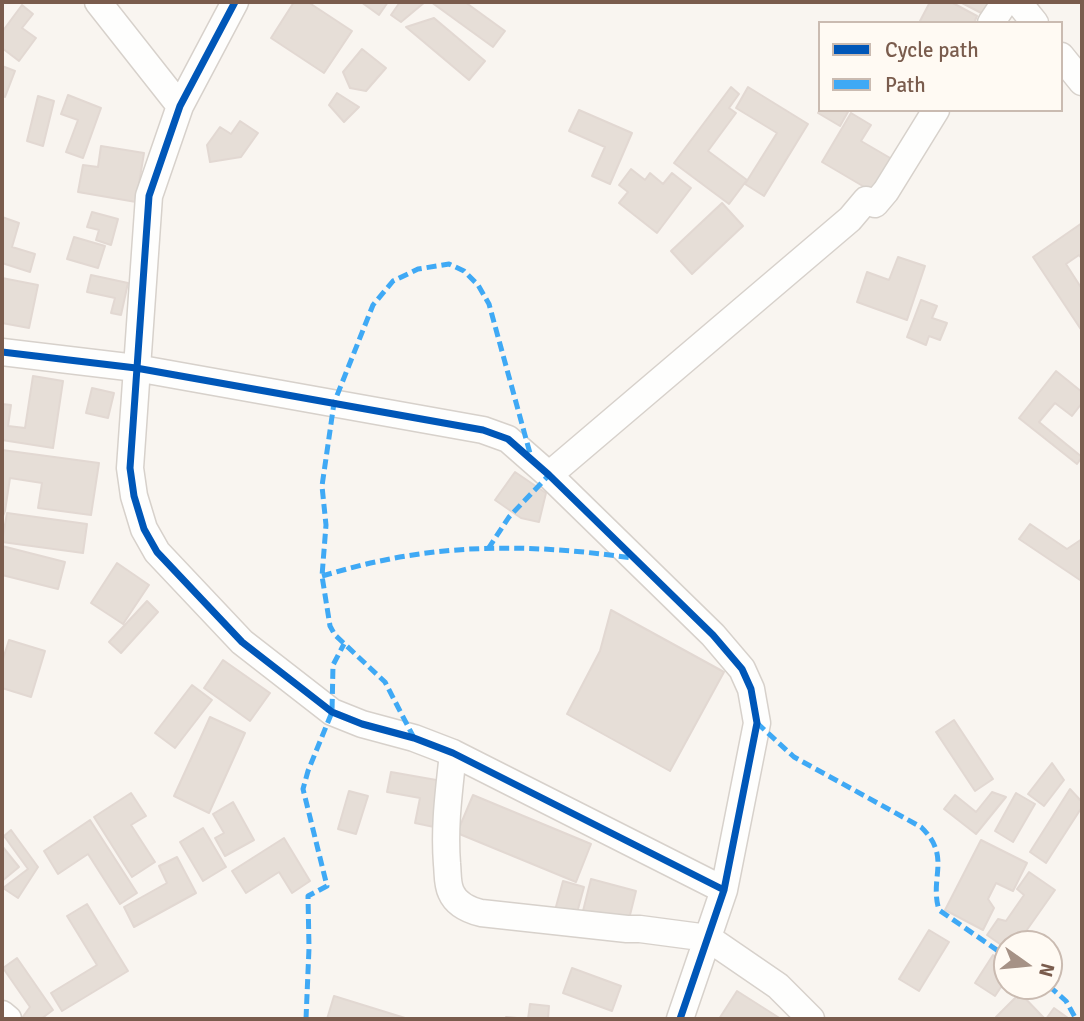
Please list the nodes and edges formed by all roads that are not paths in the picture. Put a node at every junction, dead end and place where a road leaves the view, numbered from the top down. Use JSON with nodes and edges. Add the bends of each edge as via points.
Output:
{"nodes":[{"id":1,"x":98,"y":2,"type":"edge"},
{"id":2,"x":235,"y":2,"type":"edge"},
{"id":3,"x":1005,"y":2,"type":"edge"},
{"id":4,"x":1018,"y":2,"type":"edge"},
{"id":5,"x":993,"y":21,"type":"edge"},
{"id":6,"x":1033,"y":21,"type":"edge"},
{"id":7,"x":1063,"y":58,"type":"edge"},
{"id":8,"x":1082,"y":82,"type":"edge"},
{"id":9,"x":180,"y":106,"type":"junction"},
{"id":10,"x":935,"y":112,"type":"edge"},
{"id":11,"x":2,"y":352,"type":"edge"},
{"id":12,"x":136,"y":368,"type":"junction"},
{"id":13,"x":549,"y":475,"type":"junction"},
{"id":14,"x":453,"y":753,"type":"junction"},
{"id":15,"x":724,"y":890,"type":"junction"},
{"id":16,"x":708,"y":938,"type":"junction"},
{"id":17,"x":2,"y":1014,"type":"edge"},
{"id":18,"x":8,"y":1019,"type":"edge"},
{"id":19,"x":680,"y":1019,"type":"edge"},
{"id":20,"x":811,"y":1019,"type":"edge"}],
"edges":[{"from":1,"to":9,"type":"street"},
{"from":2,"to":9,"type":"street"},
{"from":3,"to":5,"type":"street"},
{"from":4,"to":6,"type":"street"},
{"from":7,"to":8,"type":"street"},
{"from":9,"to":12,"type":"street","via":[[149,196]]},
{"from":10,"to":13,"type":"street","via":[[875,204],[866,200],[850,219]]},
{"from":11,"to":12,"type":"street"},
{"from":12,"to":13,"type":"street","via":[[483,430],[508,439]]},
{"from":12,"to":14,"type":"street","via":[[130,468],[144,529],[157,552],[242,642],[332,712]]},
{"from":13,"to":15,"type":"street","via":[[713,635],[742,668],[751,689],[757,723]]},
{"from":14,"to":15,"type":"street"},
{"from":14,"to":16,"type":"street","via":[[445,840],[448,876],[451,892],[470,910]]},
{"from":15,"to":16,"type":"street"},
{"from":16,"to":19,"type":"street"},
{"from":16,"to":20,"type":"street","via":[[778,986]]},
{"from":17,"to":18,"type":"street"}]}
